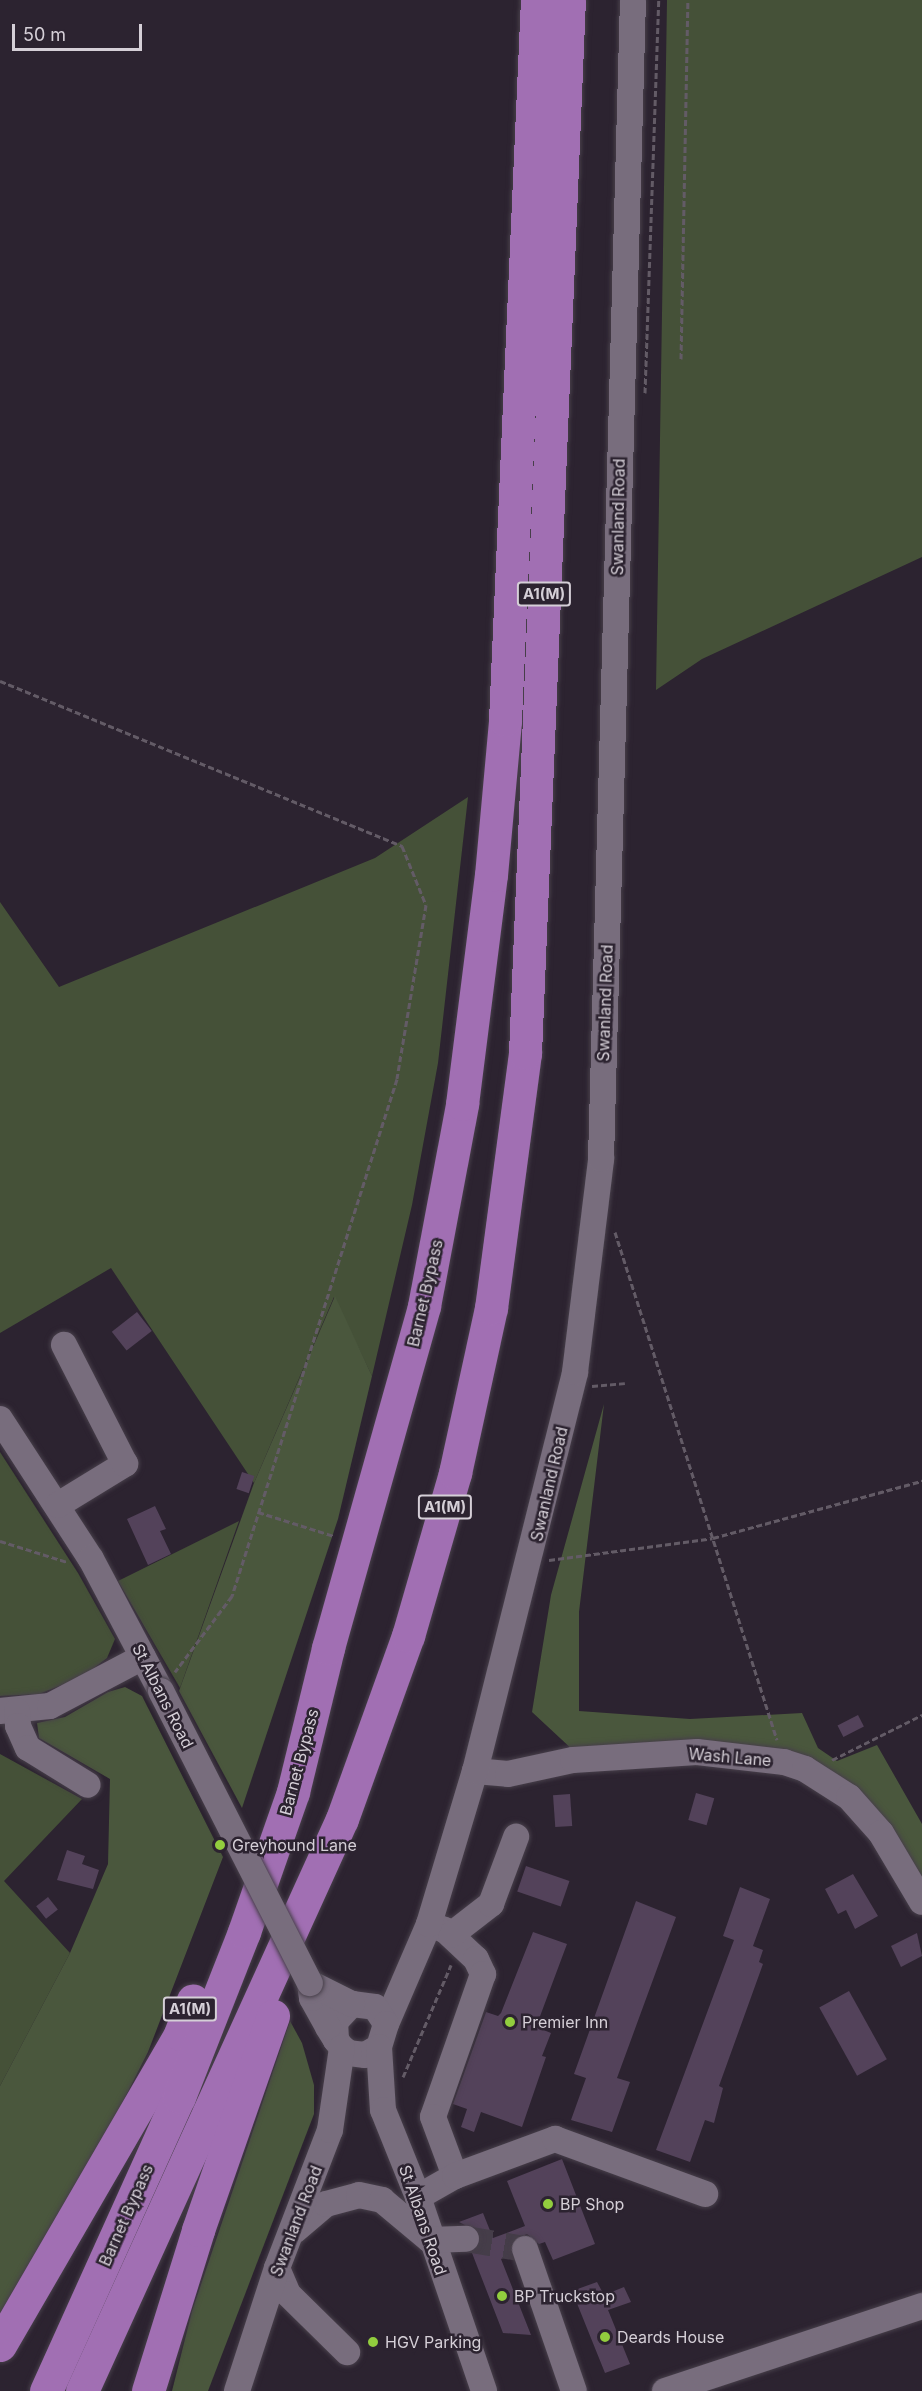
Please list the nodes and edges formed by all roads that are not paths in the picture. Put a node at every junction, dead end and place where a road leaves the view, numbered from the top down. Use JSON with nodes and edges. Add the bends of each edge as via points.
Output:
{"nodes":[{"id":1,"x":537,"y":0,"type":"edge"},
{"id":2,"x":569,"y":0,"type":"edge"},
{"id":3,"x":633,"y":0,"type":"edge"},
{"id":4,"x":64,"y":1345,"type":"dead end"},
{"id":5,"x":0,"y":1419,"type":"edge"},
{"id":6,"x":58,"y":1505,"type":"junction"},
{"id":7,"x":328,"y":1648,"type":"junction"},
{"id":8,"x":143,"y":1657,"type":"junction"},
{"id":9,"x":9,"y":1711,"type":"edge"},
{"id":10,"x":475,"y":1771,"type":"junction"},
{"id":11,"x":88,"y":1785,"type":"dead end"},
{"id":12,"x":342,"y":1819,"type":"junction"},
{"id":13,"x":516,"y":1837,"type":"dead end"},
{"id":14,"x":922,"y":1902,"type":"edge"},
{"id":15,"x":447,"y":1934,"type":"junction"},
{"id":16,"x":310,"y":1983,"type":"junction"},
{"id":17,"x":373,"y":2021,"type":"junction"},
{"id":18,"x":339,"y":2044,"type":"junction"},
{"id":19,"x":455,"y":2176,"type":"junction"},
{"id":20,"x":705,"y":2194,"type":"dead end"},
{"id":21,"x":418,"y":2198,"type":"junction"},
{"id":22,"x":292,"y":2233,"type":"junction"},
{"id":23,"x":466,"y":2239,"type":"tunnel mouth"},
{"id":24,"x":430,"y":2240,"type":"junction"},
{"id":25,"x":525,"y":2249,"type":"dead end"},
{"id":26,"x":277,"y":2268,"type":"junction"},
{"id":27,"x":922,"y":2306,"type":"edge"},
{"id":28,"x":0,"y":2344,"type":"edge"},
{"id":29,"x":347,"y":2352,"type":"dead end"},
{"id":30,"x":46,"y":2391,"type":"edge"},
{"id":31,"x":82,"y":2391,"type":"edge"},
{"id":32,"x":148,"y":2391,"type":"edge"},
{"id":33,"x":237,"y":2391,"type":"edge"},
{"id":34,"x":484,"y":2391,"type":"edge"},
{"id":35,"x":574,"y":2391,"type":"edge"},
{"id":36,"x":665,"y":2391,"type":"edge"}],
"edges":[{"from":1,"to":7,"type":"highway","name":"Barnet Bypass","number":"A1(M)","via":[[505,720],[491,875],[462,1104],[424,1306]]},
{"from":2,"to":12,"type":"highway","name":"Barnet Bypass","number":"A1(M)","via":[[546,519],[538,810],[525,1053],[510,1186],[491,1308],[455,1473],[408,1636]]},
{"from":3,"to":10,"type":"street","name":"Swanland Road","via":[[601,1159],[572,1385]]},
{"from":4,"to":6,"type":"street","via":[[125,1464]]},
{"from":5,"to":6,"type":"street","name":"St Albans Road"},
{"from":6,"to":8,"type":"street","name":"St Albans Road"},
{"from":7,"to":28,"type":"highway","number":"A1(M)","via":[[180,2034]]},
{"from":7,"to":30,"type":"highway","name":"Barnet Bypass","number":"A1(M)","via":[[293,1792],[244,1932],[179,2097]]},
{"from":8,"to":9,"type":"street","via":[[50,1706]]},
{"from":8,"to":16,"type":"street","name":"St Albans Road","bridge":true},
{"from":9,"to":11,"type":"street","via":[[28,1748]]},
{"from":10,"to":14,"type":"street","name":"Wash Lane","via":[[508,1774],[573,1760],[697,1752],[794,1766],[849,1797],[873,1824]]},
{"from":10,"to":15,"type":"street","name":"Swanland Road"},
{"from":12,"to":31,"type":"highway","name":"Barnet Bypass","number":"A1(M)"},
{"from":12,"to":32,"type":"highway","number":"A1(M)","via":[[198,2230]]},
{"from":13,"to":15,"type":"street","via":[[491,1904]]},
{"from":15,"to":17,"type":"street","name":"Swanland Road"},
{"from":15,"to":19,"type":"street","via":[[476,1959],[483,1974],[433,2117]]},
{"from":16,"to":17,"type":"street"},
{"from":16,"to":18,"type":"street","name":"St Albans Road","via":[[312,1998]]},
{"from":17,"to":18,"type":"street","name":"Swanland Road","via":[[335,2022]]},
{"from":17,"to":18,"type":"street","via":[[365,2055]]},
{"from":17,"to":21,"type":"street","name":"St Albans Road","via":[[382,2110]]},
{"from":18,"to":22,"type":"street","name":"Swanland Road","via":[[330,2130]]},
{"from":19,"to":20,"type":"street","via":[[555,2139]]},
{"from":19,"to":21,"type":"street"},
{"from":21,"to":24,"type":"street","name":"St Albans Road"},
{"from":22,"to":24,"type":"street","via":[[326,2204],[359,2195],[382,2200]]},
{"from":22,"to":26,"type":"street","name":"Swanland Road"},
{"from":23,"to":24,"type":"street"},
{"from":24,"to":34,"type":"street","name":"St Albans Road"},
{"from":25,"to":35,"type":"street"},
{"from":26,"to":29,"type":"street","via":[[288,2294]]},
{"from":26,"to":33,"type":"street","name":"Swanland Road"},
{"from":27,"to":36,"type":"street"}]}
